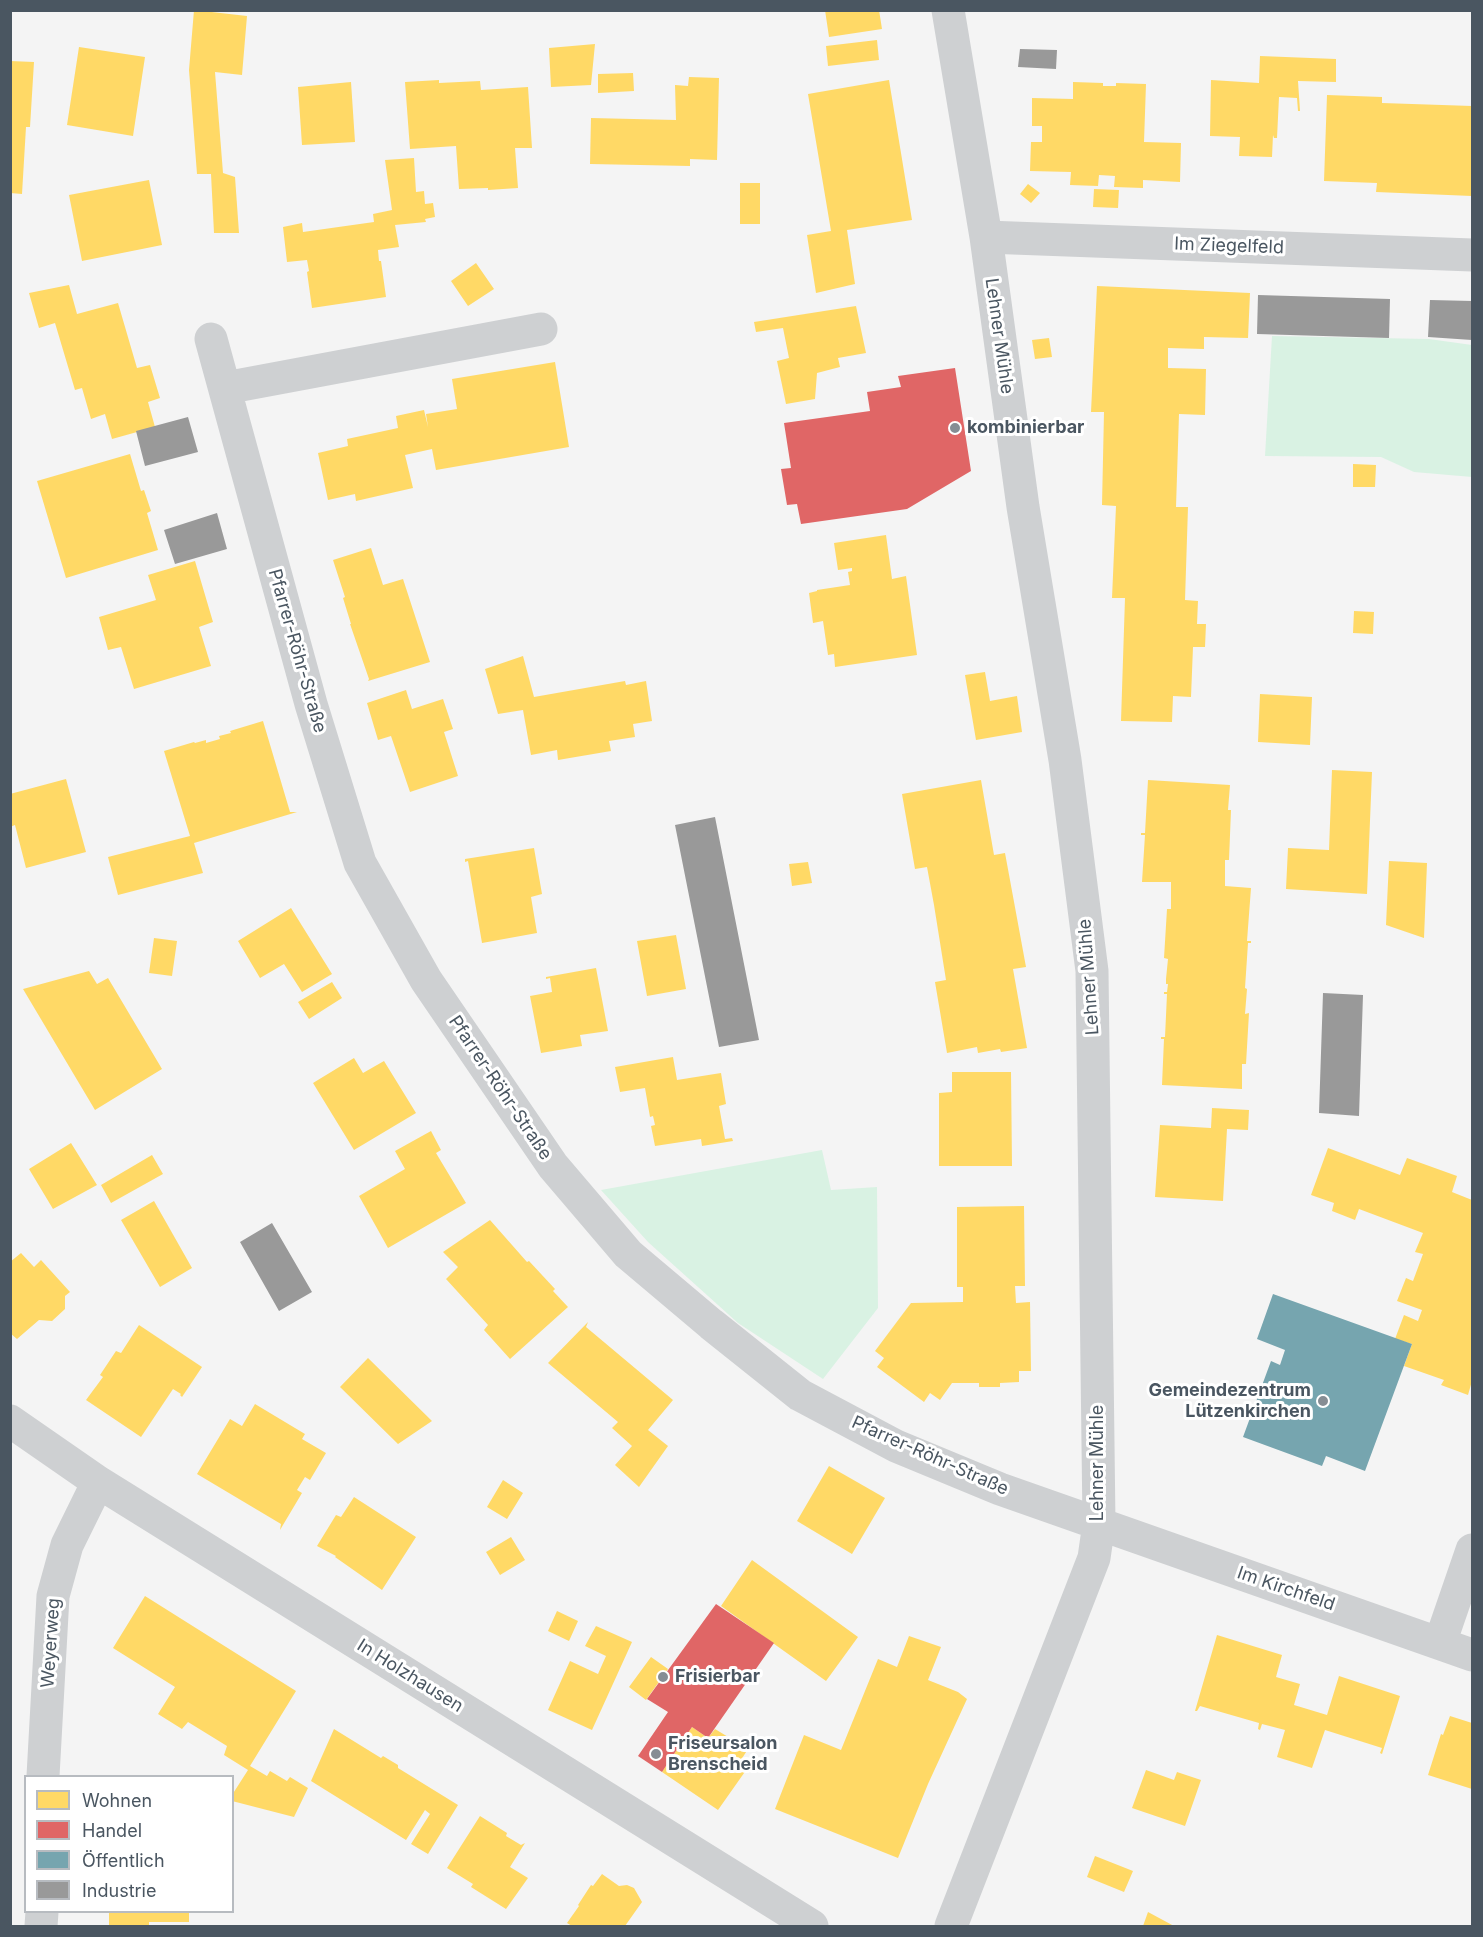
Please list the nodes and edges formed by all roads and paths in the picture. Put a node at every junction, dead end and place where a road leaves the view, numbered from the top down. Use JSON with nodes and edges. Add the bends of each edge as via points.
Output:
{"nodes":[{"id":1,"x":948,"y":10,"type":"edge"},
{"id":2,"x":986,"y":237,"type":"junction"},
{"id":3,"x":1473,"y":255,"type":"edge"},
{"id":4,"x":541,"y":329,"type":"dead end"},
{"id":5,"x":211,"y":339,"type":"dead end"},
{"id":6,"x":225,"y":388,"type":"junction"},
{"id":7,"x":10,"y":1421,"type":"edge"},
{"id":8,"x":98,"y":1482,"type":"junction"},
{"id":9,"x":1099,"y":1523,"type":"junction"},
{"id":10,"x":1473,"y":1550,"type":"edge"},
{"id":11,"x":1440,"y":1643,"type":"junction"},
{"id":12,"x":1473,"y":1655,"type":"edge"},
{"id":13,"x":44,"y":1775,"type":"edge"},
{"id":14,"x":812,"y":1926,"type":"edge"},
{"id":15,"x":951,"y":1926,"type":"edge"}],
"edges":[{"from":1,"to":2,"type":"street","name":"Lehner Mühle"},
{"from":2,"to":3,"type":"street","name":"Im Ziegelfeld"},
{"from":2,"to":9,"type":"street","name":"Lehner Mühle","via":[[1023,507],[1065,760],[1092,971]]},
{"from":4,"to":6,"type":"street"},
{"from":5,"to":6,"type":"street","name":"Pfarrer-Röhr-Straße"},
{"from":6,"to":9,"type":"street","name":"Pfarrer-Röhr-Straße","via":[[305,683],[360,863],[426,980],[553,1166],[628,1254],[800,1395],[896,1446],[1000,1489]]},
{"from":7,"to":8,"type":"street","name":"In Holzhausen"},
{"from":8,"to":13,"type":"street","name":"Weyerweg","via":[[67,1545],[52,1596]]},
{"from":8,"to":14,"type":"street","name":"In Holzhausen"},
{"from":9,"to":11,"type":"street","name":"Im Kirchfeld"},
{"from":9,"to":15,"type":"street","name":"Lehner Mühle","via":[[1094,1558]]},
{"from":10,"to":11,"type":"street"},
{"from":11,"to":12,"type":"street","name":"Im Kirchfeld"}]}
